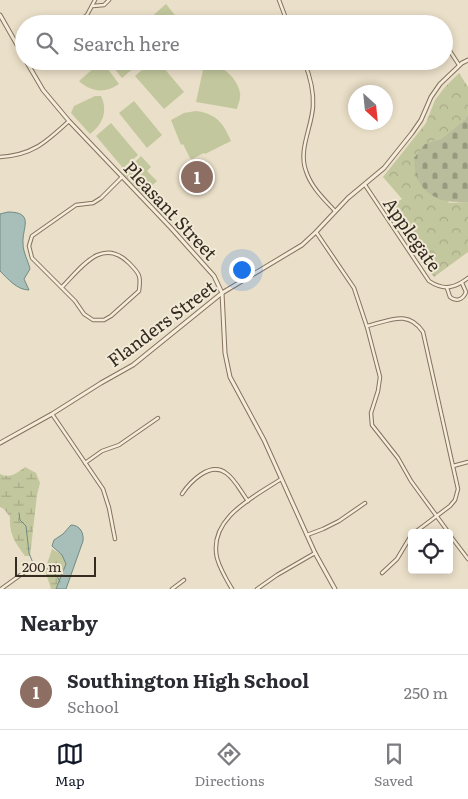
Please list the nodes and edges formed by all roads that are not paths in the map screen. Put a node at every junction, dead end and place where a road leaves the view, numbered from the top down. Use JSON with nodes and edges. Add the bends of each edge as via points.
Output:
{"nodes":[{"id":1,"x":95,"y":0,"type":"edge"},
{"id":2,"x":109,"y":0,"type":"edge"},
{"id":3,"x":279,"y":0,"type":"edge"},
{"id":4,"x":92,"y":6,"type":"junction"},
{"id":5,"x":0,"y":14,"type":"edge"},
{"id":6,"x":88,"y":15,"type":"edge"},
{"id":7,"x":285,"y":15,"type":"edge"},
{"id":8,"x":15,"y":41,"type":"edge"},
{"id":9,"x":453,"y":56,"type":"edge"},
{"id":10,"x":468,"y":60,"type":"edge"},
{"id":11,"x":459,"y":66,"type":"junction"},
{"id":12,"x":31,"y":70,"type":"edge"},
{"id":13,"x":308,"y":70,"type":"edge"},
{"id":14,"x":69,"y":121,"type":"junction"},
{"id":15,"x":0,"y":157,"type":"edge"},
{"id":16,"x":122,"y":177,"type":"junction"},
{"id":17,"x":365,"y":185,"type":"junction"},
{"id":18,"x":335,"y":211,"type":"junction"},
{"id":19,"x":316,"y":232,"type":"junction"},
{"id":20,"x":468,"y":278,"type":"edge"},
{"id":21,"x":462,"y":282,"type":"junction"},
{"id":22,"x":62,"y":286,"type":"junction"},
{"id":23,"x":447,"y":288,"type":"junction"},
{"id":24,"x":222,"y":293,"type":"junction"},
{"id":25,"x":367,"y":326,"type":"junction"},
{"id":26,"x":52,"y":414,"type":"junction"},
{"id":27,"x":158,"y":418,"type":"dead end"},
{"id":28,"x":0,"y":443,"type":"edge"},
{"id":29,"x":468,"y":462,"type":"edge"},
{"id":30,"x":85,"y":463,"type":"junction"},
{"id":31,"x":453,"y":466,"type":"junction"},
{"id":32,"x":281,"y":479,"type":"junction"},
{"id":33,"x":182,"y":494,"type":"dead end"},
{"id":34,"x":248,"y":501,"type":"junction"},
{"id":35,"x":365,"y":503,"type":"dead end"},
{"id":36,"x":436,"y":516,"type":"junction"},
{"id":37,"x":418,"y":529,"type":"edge"},
{"id":38,"x":446,"y":529,"type":"edge"},
{"id":39,"x":307,"y":535,"type":"junction"},
{"id":40,"x":453,"y":538,"type":"edge"},
{"id":41,"x":115,"y":539,"type":"dead end"},
{"id":42,"x":408,"y":541,"type":"edge"},
{"id":43,"x":315,"y":553,"type":"junction"},
{"id":44,"x":468,"y":559,"type":"edge"},
{"id":45,"x":26,"y":571,"type":"dead end"},
{"id":46,"x":382,"y":573,"type":"dead end"},
{"id":47,"x":184,"y":580,"type":"dead end"},
{"id":48,"x":1,"y":589,"type":"edge"},
{"id":49,"x":172,"y":589,"type":"edge"},
{"id":50,"x":232,"y":589,"type":"edge"},
{"id":51,"x":257,"y":589,"type":"edge"},
{"id":52,"x":335,"y":589,"type":"edge"}],
"edges":[{"from":1,"to":4,"type":"street"},
{"from":2,"to":4,"type":"street","via":[[104,5]]},
{"from":3,"to":7,"type":"street"},
{"from":4,"to":6,"type":"street"},
{"from":5,"to":8,"type":"street"},
{"from":9,"to":11,"type":"street"},
{"from":10,"to":11,"type":"street","name":"Flanders Street"},
{"from":11,"to":17,"type":"street","name":"Flanders Street","via":[[440,84],[412,133],[384,168]]},
{"from":12,"to":14,"type":"street","name":"Pleasant Street"},
{"from":13,"to":18,"type":"street","via":[[312,81],[313,107],[304,155],[305,169],[311,183]]},
{"from":14,"to":15,"type":"street","via":[[35,149]]},
{"from":14,"to":16,"type":"street","name":"Pleasant Street"},
{"from":16,"to":22,"type":"street","via":[[101,198],[93,203],[76,205],[32,236],[29,246],[32,258]]},
{"from":16,"to":24,"type":"street","name":"Pleasant Street","via":[[214,276]]},
{"from":17,"to":18,"type":"street","name":"Flanders Street"},
{"from":17,"to":23,"type":"street","name":"Applegate","via":[[426,277],[437,286]]},
{"from":18,"to":19,"type":"street","name":"Flanders Street"},
{"from":19,"to":24,"type":"street","name":"Flanders Street","via":[[302,245]]},
{"from":19,"to":25,"type":"street","via":[[354,288]]},
{"from":20,"to":21,"type":"street","name":"Applegate"},
{"from":21,"to":23,"type":"street","name":"Applegate"},
{"from":21,"to":23,"type":"street","name":"Applegate","via":[[466,292],[459,300],[450,298]]},
{"from":22,"to":22,"type":"street","via":[[84,314],[93,320],[104,320],[139,291],[139,272],[124,257],[100,253],[90,258]]},
{"from":24,"to":26,"type":"street","name":"Flanders Street","via":[[133,365]]},
{"from":24,"to":32,"type":"street","name":"Pleasant Street","via":[[230,377]]},
{"from":25,"to":31,"type":"street","via":[[403,317],[416,323],[422,332]]},
{"from":25,"to":36,"type":"street","via":[[380,377],[371,413],[372,425]]},
{"from":26,"to":28,"type":"street","name":"Flanders Street"},
{"from":26,"to":30,"type":"street"},
{"from":27,"to":30,"type":"street","via":[[118,446],[102,451]]},
{"from":29,"to":31,"type":"street"},
{"from":30,"to":41,"type":"street","via":[[105,495]]},
{"from":31,"to":36,"type":"street","via":[[458,495]]},
{"from":32,"to":34,"type":"street"},
{"from":32,"to":39,"type":"street","name":"Pleasant Street"},
{"from":33,"to":34,"type":"street","via":[[199,475],[219,470],[230,476]]},
{"from":34,"to":50,"type":"street","via":[[226,519],[216,545],[222,572]]},
{"from":35,"to":39,"type":"street","via":[[339,521]]},
{"from":36,"to":37,"type":"street"},
{"from":36,"to":38,"type":"street"},
{"from":39,"to":43,"type":"street","name":"Pleasant Street"},
{"from":40,"to":44,"type":"street"},
{"from":42,"to":46,"type":"street","via":[[397,559]]},
{"from":43,"to":51,"type":"street"},
{"from":43,"to":52,"type":"street","name":"Pleasant Street"},
{"from":45,"to":48,"type":"street"},
{"from":47,"to":49,"type":"street"}]}
